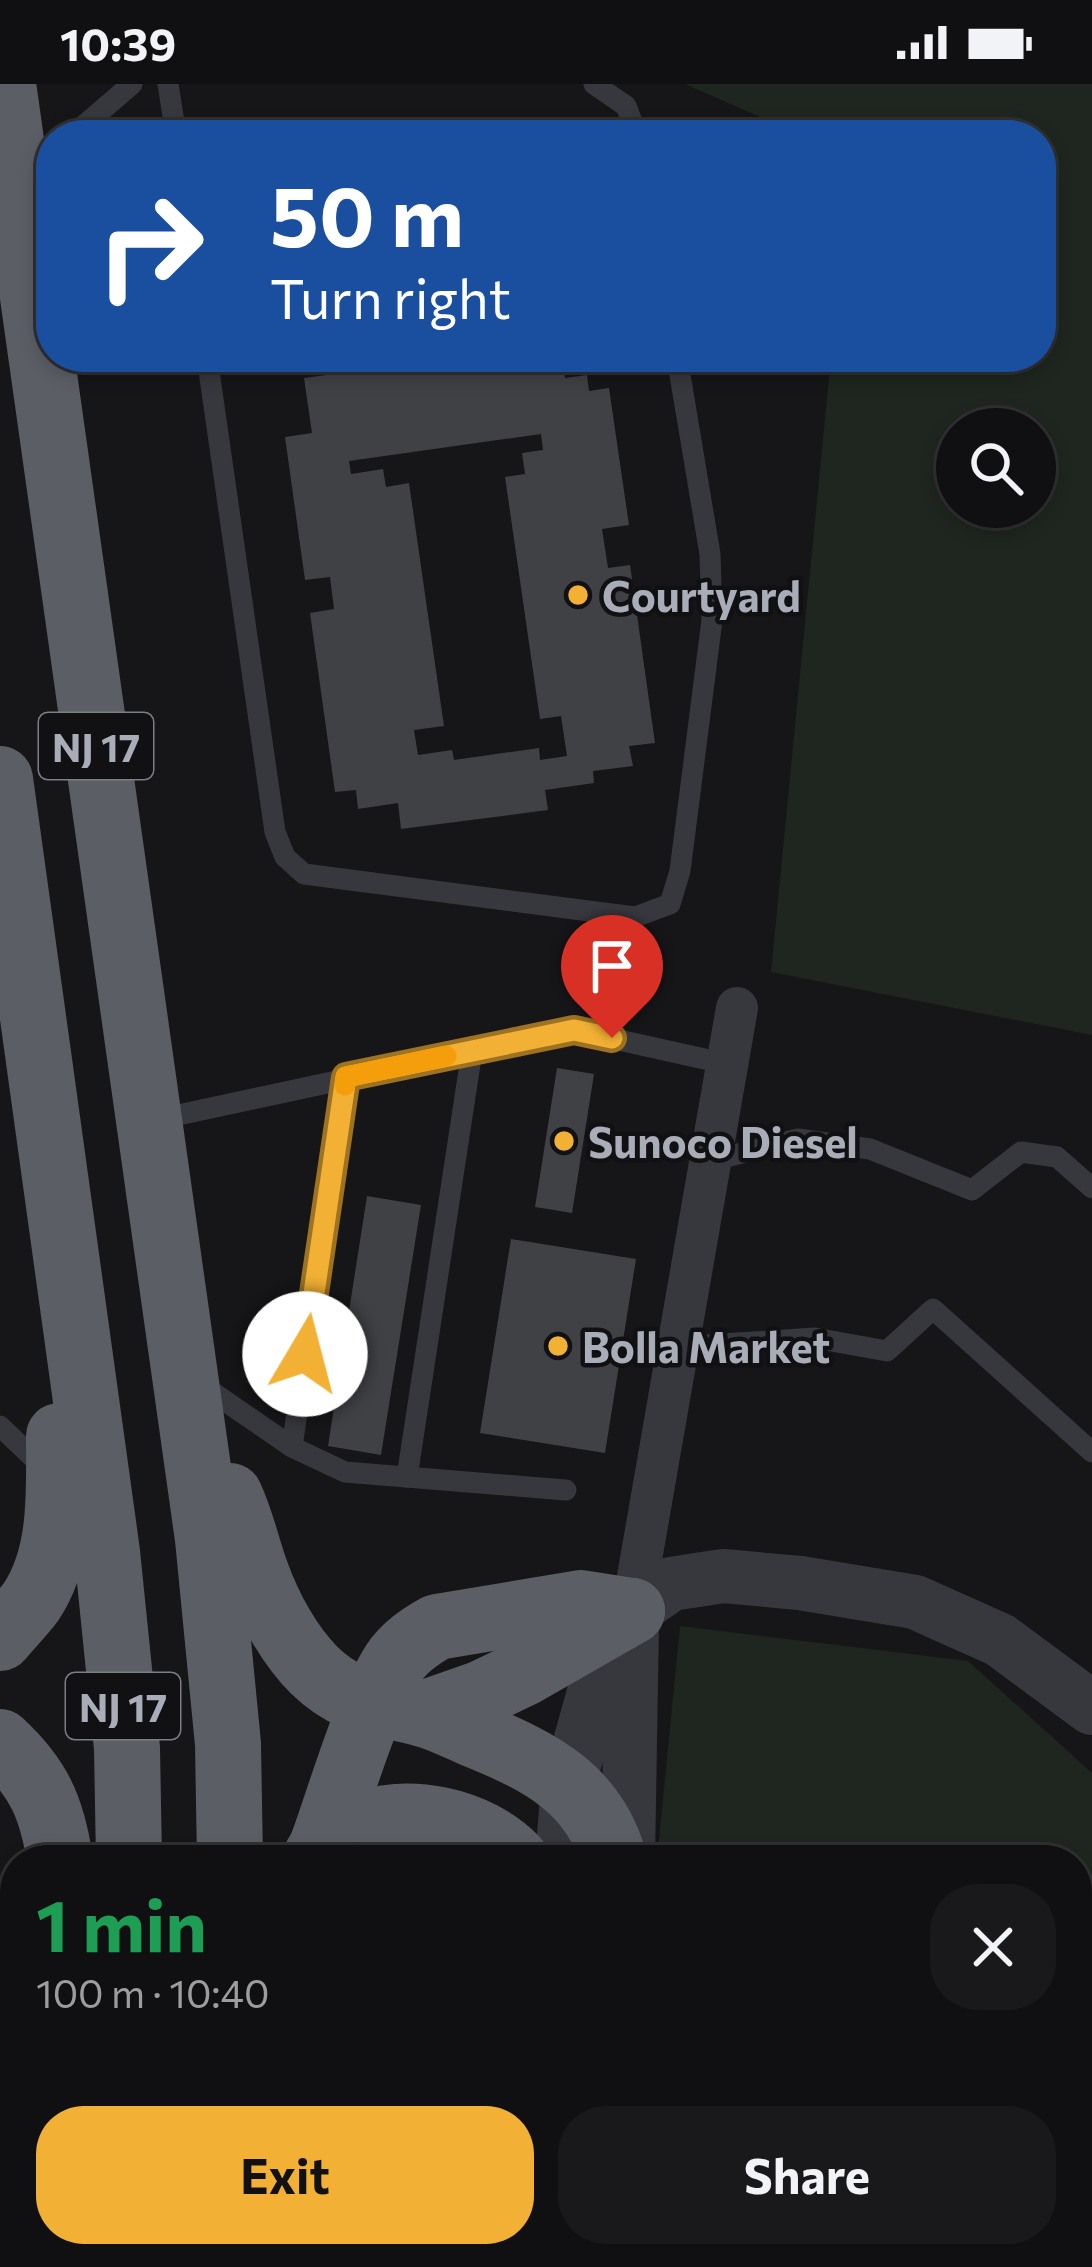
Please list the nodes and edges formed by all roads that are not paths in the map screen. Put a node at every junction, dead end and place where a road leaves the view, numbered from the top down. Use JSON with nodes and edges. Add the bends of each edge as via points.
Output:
{"nodes":[{"id":1,"x":3,"y":84,"type":"edge"},
{"id":2,"x":132,"y":84,"type":"edge"},
{"id":3,"x":168,"y":84,"type":"edge"},
{"id":4,"x":593,"y":84,"type":"edge"},
{"id":5,"x":90,"y":120,"type":"edge"},
{"id":6,"x":174,"y":120,"type":"edge"},
{"id":7,"x":631,"y":120,"type":"edge"},
{"id":8,"x":36,"y":238,"type":"edge"},
{"id":9,"x":53,"y":372,"type":"edge"},
{"id":10,"x":209,"y":372,"type":"edge"},
{"id":11,"x":680,"y":372,"type":"edge"},
{"id":12,"x":0,"y":779,"type":"edge"},
{"id":13,"x":18,"y":980,"type":"edge"},
{"id":14,"x":737,"y":1008,"type":"dead end"},
{"id":15,"x":472,"y":1051,"type":"junction"},
{"id":16,"x":727,"y":1064,"type":"junction"},
{"id":17,"x":346,"y":1077,"type":"junction"},
{"id":18,"x":148,"y":1122,"type":"junction"},
{"id":19,"x":710,"y":1161,"type":"junction"},
{"id":20,"x":1092,"y":1188,"type":"edge"},
{"id":21,"x":60,"y":1204,"type":"junction"},
{"id":22,"x":676,"y":1347,"type":"junction"},
{"id":23,"x":186,"y":1390,"type":"junction"},
{"id":24,"x":0,"y":1426,"type":"edge"},
{"id":25,"x":292,"y":1447,"type":"junction"},
{"id":26,"x":1092,"y":1452,"type":"edge"},
{"id":27,"x":407,"y":1477,"type":"junction"},
{"id":28,"x":59,"y":1482,"type":"junction"},
{"id":29,"x":566,"y":1490,"type":"dead end"},
{"id":30,"x":632,"y":1610,"type":"junction"},
{"id":31,"x":0,"y":1638,"type":"edge"},
{"id":32,"x":1092,"y":1708,"type":"edge"},
{"id":33,"x":399,"y":1709,"type":"junction"},
{"id":34,"x":0,"y":1742,"type":"edge"},
{"id":35,"x":568,"y":1786,"type":"junction"},
{"id":36,"x":58,"y":1845,"type":"edge"},
{"id":37,"x":129,"y":1845,"type":"edge"},
{"id":38,"x":230,"y":1845,"type":"edge"},
{"id":39,"x":322,"y":1845,"type":"edge"},
{"id":40,"x":329,"y":1845,"type":"edge"},
{"id":41,"x":500,"y":1845,"type":"edge"},
{"id":42,"x":563,"y":1845,"type":"edge"},
{"id":43,"x":608,"y":1845,"type":"edge"},
{"id":44,"x":628,"y":1845,"type":"edge"}],
"edges":[{"from":1,"to":8,"type":"highway","number":"NJ 17"},
{"from":2,"to":5,"type":"lane"},
{"from":3,"to":6,"type":"lane"},
{"from":4,"to":7,"type":"lane","via":[[626,106]]},
{"from":9,"to":18,"type":"highway","number":"NJ 17"},
{"from":10,"to":11,"type":"lane","via":[[275,832],[285,856],[304,874],[635,917],[670,904],[680,871],[712,620],[710,554]]},
{"from":12,"to":13,"type":"highway","number":"NJ 17"},
{"from":13,"to":21,"type":"highway","number":"NJ 17"},
{"from":14,"to":16,"type":"street"},
{"from":15,"to":16,"type":"lane","via":[[574,1030]]},
{"from":15,"to":17,"type":"lane"},
{"from":15,"to":27,"type":"lane"},
{"from":16,"to":19,"type":"street"},
{"from":17,"to":18,"type":"lane"},
{"from":17,"to":25,"type":"lane"},
{"from":18,"to":23,"type":"highway","number":"NJ 17"},
{"from":19,"to":20,"type":"lane","via":[[798,1139],[869,1149],[972,1190],[1021,1152],[1057,1157]]},
{"from":19,"to":22,"type":"street"},
{"from":21,"to":28,"type":"highway"},
{"from":21,"to":37,"type":"highway","number":"NJ 17","via":[[119,1652]]},
{"from":22,"to":26,"type":"lane","via":[[814,1338],[887,1352],[933,1309]]},
{"from":22,"to":30,"type":"street"},
{"from":23,"to":25,"type":"lane"},
{"from":23,"to":33,"type":"highway","via":[[289,1640],[338,1690]]},
{"from":23,"to":38,"type":"highway","number":"NJ 17","via":[[220,1642]]},
{"from":24,"to":28,"type":"lane"},
{"from":25,"to":27,"type":"lane","via":[[345,1472]]},
{"from":27,"to":29,"type":"lane"},
{"from":28,"to":31,"type":"highway","via":[[52,1555],[32,1599]]},
{"from":30,"to":32,"type":"street","via":[[671,1584],[723,1576],[915,1602],[1000,1640]]},
{"from":30,"to":33,"type":"highway","via":[[480,1694]]},
{"from":30,"to":35,"type":"street","via":[[598,1678]]},
{"from":30,"to":44,"type":"street"},
{"from":33,"to":35,"type":"highway","via":[[539,1763]]},
{"from":33,"to":39,"type":"highway"},
{"from":34,"to":36,"type":"highway","via":[[43,1796]]},
{"from":35,"to":42,"type":"street"},
{"from":35,"to":43,"type":"highway"},
{"from":40,"to":41,"type":"highway","via":[[356,1826],[394,1816],[429,1818]]}]}
